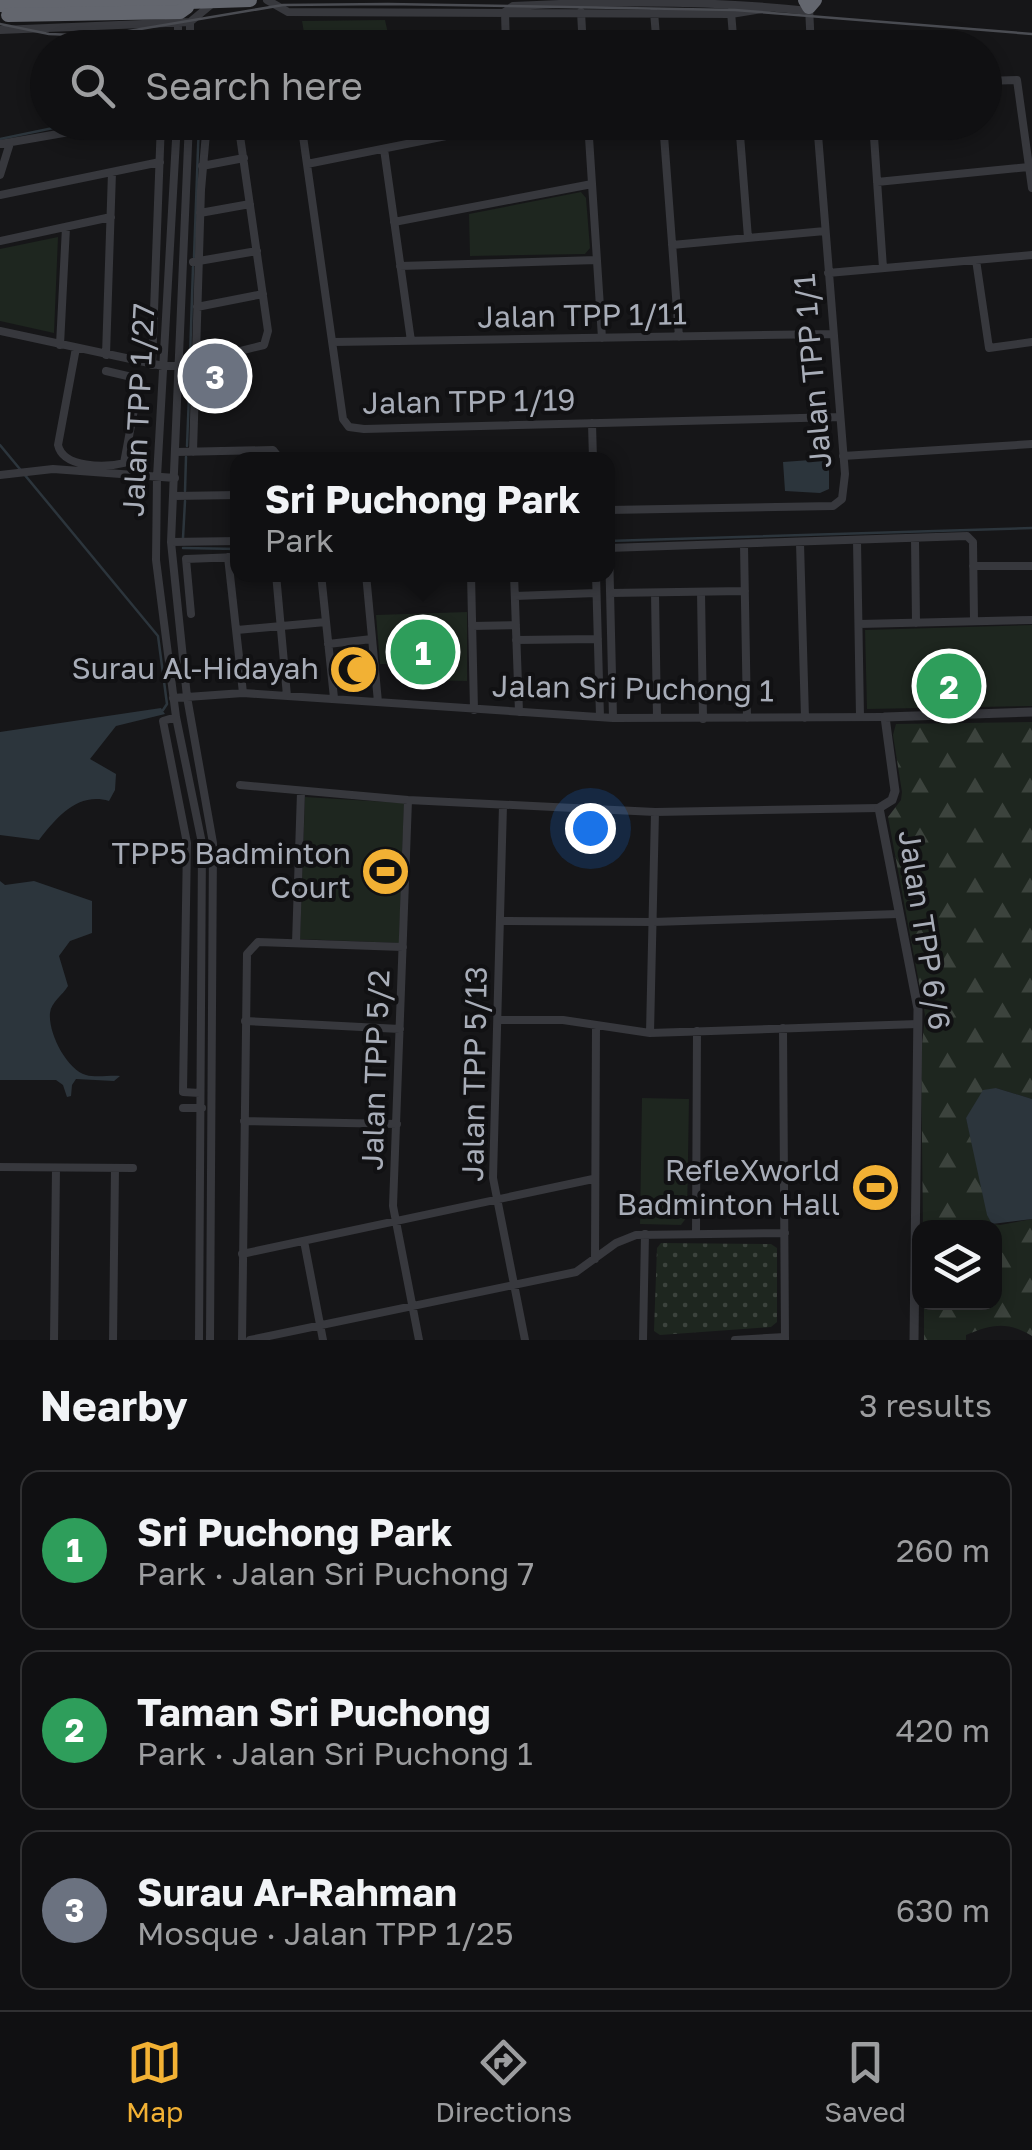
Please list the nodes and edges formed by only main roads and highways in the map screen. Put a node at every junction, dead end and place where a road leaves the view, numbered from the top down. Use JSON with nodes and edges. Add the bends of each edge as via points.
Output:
{"nodes":[{"id":1,"x":188,"y":0,"type":"edge"},
{"id":2,"x":250,"y":0,"type":"edge"},
{"id":3,"x":215,"y":1,"type":"edge"},
{"id":4,"x":3,"y":11,"type":"edge"}],
"edges":[{"from":1,"to":4,"type":"highway","bridge":true,"via":[[180,12]]},
{"from":2,"to":3,"type":"highway"},
{"from":3,"to":4,"type":"highway"}]}
